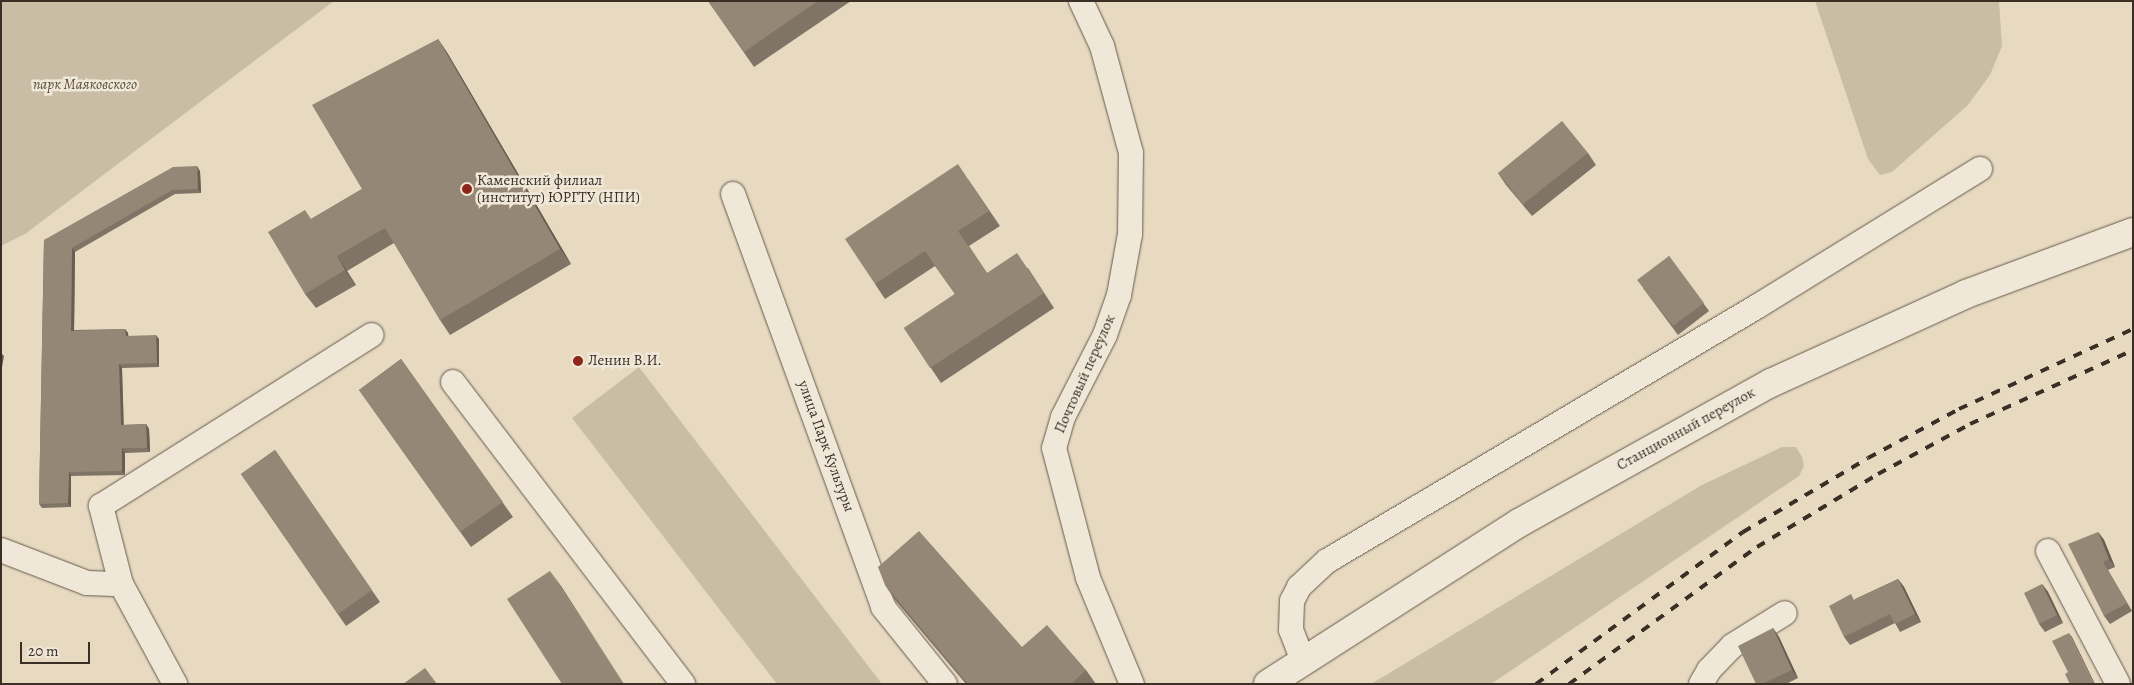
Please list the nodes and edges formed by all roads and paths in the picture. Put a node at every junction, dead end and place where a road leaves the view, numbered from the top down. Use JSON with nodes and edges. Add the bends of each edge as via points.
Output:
{"nodes":[{"id":1,"x":1081,"y":1,"type":"edge"},
{"id":2,"x":1980,"y":169,"type":"dead end"},
{"id":3,"x":732,"y":194,"type":"dead end"},
{"id":4,"x":2133,"y":232,"type":"edge"},
{"id":5,"x":372,"y":335,"type":"dead end"},
{"id":6,"x":454,"y":382,"type":"dead end"},
{"id":7,"x":1,"y":550,"type":"edge"},
{"id":8,"x":2048,"y":551,"type":"dead end"},
{"id":9,"x":121,"y":584,"type":"junction"},
{"id":10,"x":1785,"y":614,"type":"dead end"},
{"id":11,"x":1303,"y":660,"type":"junction"},
{"id":12,"x":175,"y":684,"type":"edge"},
{"id":13,"x":683,"y":684,"type":"edge"},
{"id":14,"x":945,"y":684,"type":"edge"},
{"id":15,"x":1132,"y":684,"type":"edge"},
{"id":16,"x":1268,"y":684,"type":"edge"},
{"id":17,"x":1702,"y":684,"type":"edge"},
{"id":18,"x":2118,"y":684,"type":"edge"}],
"edges":[{"from":1,"to":15,"type":"street","name":"Почтовый переулок","via":[[1102,46],[1131,153],[1130,234],[1118,295],[1105,335],[1064,418],[1054,448],[1088,578]]},
{"from":2,"to":11,"type":"street","via":[[1750,311],[1327,561],[1299,587],[1292,600],[1291,630]]},
{"from":3,"to":14,"type":"street","name":"улица Парк Культуры","via":[[884,607]]},
{"from":4,"to":11,"type":"main road","name":"Станционный переулок","via":[[1966,294],[1771,383],[1519,523]]},
{"from":5,"to":9,"type":"street","via":[[101,506]]},
{"from":6,"to":13,"type":"street"},
{"from":7,"to":9,"type":"street","via":[[87,583]]},
{"from":8,"to":18,"type":"street"},
{"from":9,"to":12,"type":"street"},
{"from":10,"to":17,"type":"street","via":[[1732,646],[1709,670]]},
{"from":11,"to":16,"type":"main road","name":"Станционный переулок"}]}
